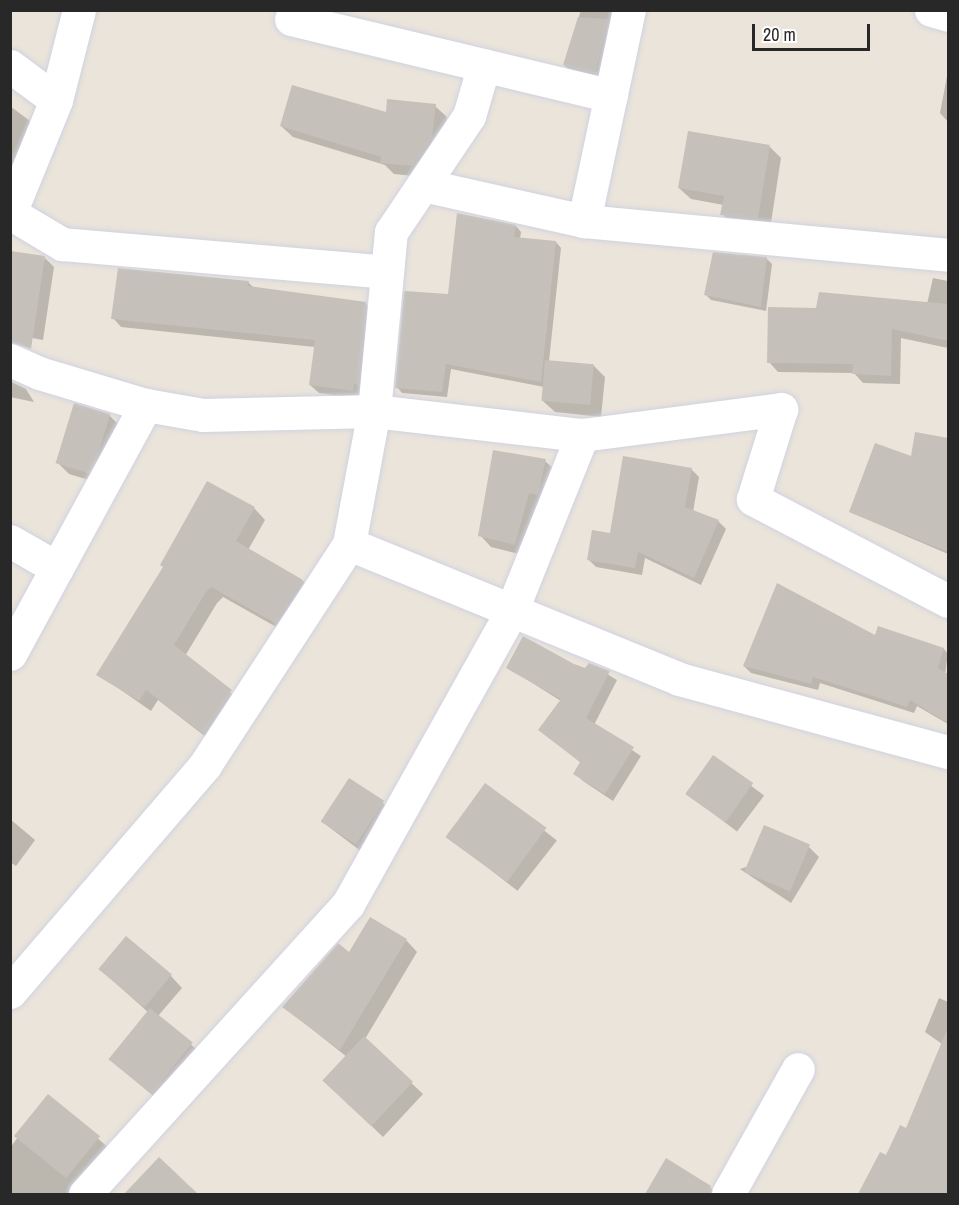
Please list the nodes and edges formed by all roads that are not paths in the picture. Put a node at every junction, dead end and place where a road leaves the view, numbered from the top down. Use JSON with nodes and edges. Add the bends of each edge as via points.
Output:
{"nodes":[{"id":1,"x":79,"y":10,"type":"edge"},
{"id":2,"x":629,"y":10,"type":"edge"},
{"id":3,"x":931,"y":10,"type":"edge"},
{"id":4,"x":948,"y":15,"type":"edge"},
{"id":5,"x":291,"y":19,"type":"dead end"},
{"id":6,"x":10,"y":66,"type":"edge"},
{"id":7,"x":484,"y":66,"type":"junction"},
{"id":8,"x":611,"y":96,"type":"junction"},
{"id":9,"x":56,"y":100,"type":"junction"},
{"id":10,"x":423,"y":185,"type":"junction"},
{"id":11,"x":11,"y":213,"type":"edge"},
{"id":12,"x":584,"y":221,"type":"junction"},
{"id":13,"x":948,"y":255,"type":"edge"},
{"id":14,"x":387,"y":272,"type":"junction"},
{"id":15,"x":10,"y":360,"type":"edge"},
{"id":16,"x":146,"y":405,"type":"junction"},
{"id":17,"x":374,"y":411,"type":"junction"},
{"id":18,"x":582,"y":435,"type":"junction"},
{"id":19,"x":10,"y":541,"type":"edge"},
{"id":20,"x":349,"y":544,"type":"junction"},
{"id":21,"x":57,"y":568,"type":"junction"},
{"id":22,"x":948,"y":601,"type":"edge"},
{"id":23,"x":511,"y":612,"type":"junction"},
{"id":24,"x":10,"y":654,"type":"edge"},
{"id":25,"x":948,"y":752,"type":"edge"},
{"id":26,"x":10,"y":992,"type":"edge"},
{"id":27,"x":798,"y":1069,"type":"dead end"},
{"id":28,"x":85,"y":1194,"type":"edge"},
{"id":29,"x":728,"y":1194,"type":"edge"}],
"edges":[{"from":1,"to":9,"type":"street"},
{"from":2,"to":8,"type":"street"},
{"from":3,"to":4,"type":"street"},
{"from":5,"to":7,"type":"street"},
{"from":6,"to":9,"type":"street"},
{"from":7,"to":8,"type":"street"},
{"from":7,"to":10,"type":"street","via":[[469,116]]},
{"from":8,"to":12,"type":"street"},
{"from":9,"to":11,"type":"street"},
{"from":10,"to":12,"type":"street"},
{"from":10,"to":14,"type":"street","via":[[391,232]]},
{"from":11,"to":14,"type":"street","via":[[62,244]]},
{"from":12,"to":13,"type":"street"},
{"from":14,"to":17,"type":"street"},
{"from":15,"to":16,"type":"street","via":[[39,373]]},
{"from":16,"to":17,"type":"street","via":[[203,415]]},
{"from":16,"to":21,"type":"street"},
{"from":17,"to":18,"type":"street"},
{"from":17,"to":20,"type":"street"},
{"from":18,"to":22,"type":"street","via":[[781,409],[753,499]]},
{"from":18,"to":23,"type":"street"},
{"from":19,"to":21,"type":"street"},
{"from":20,"to":23,"type":"street"},
{"from":20,"to":26,"type":"street","via":[[205,765]]},
{"from":21,"to":24,"type":"street"},
{"from":23,"to":25,"type":"street","via":[[679,679]]},
{"from":23,"to":28,"type":"street","via":[[348,904]]},
{"from":27,"to":29,"type":"street"}]}
